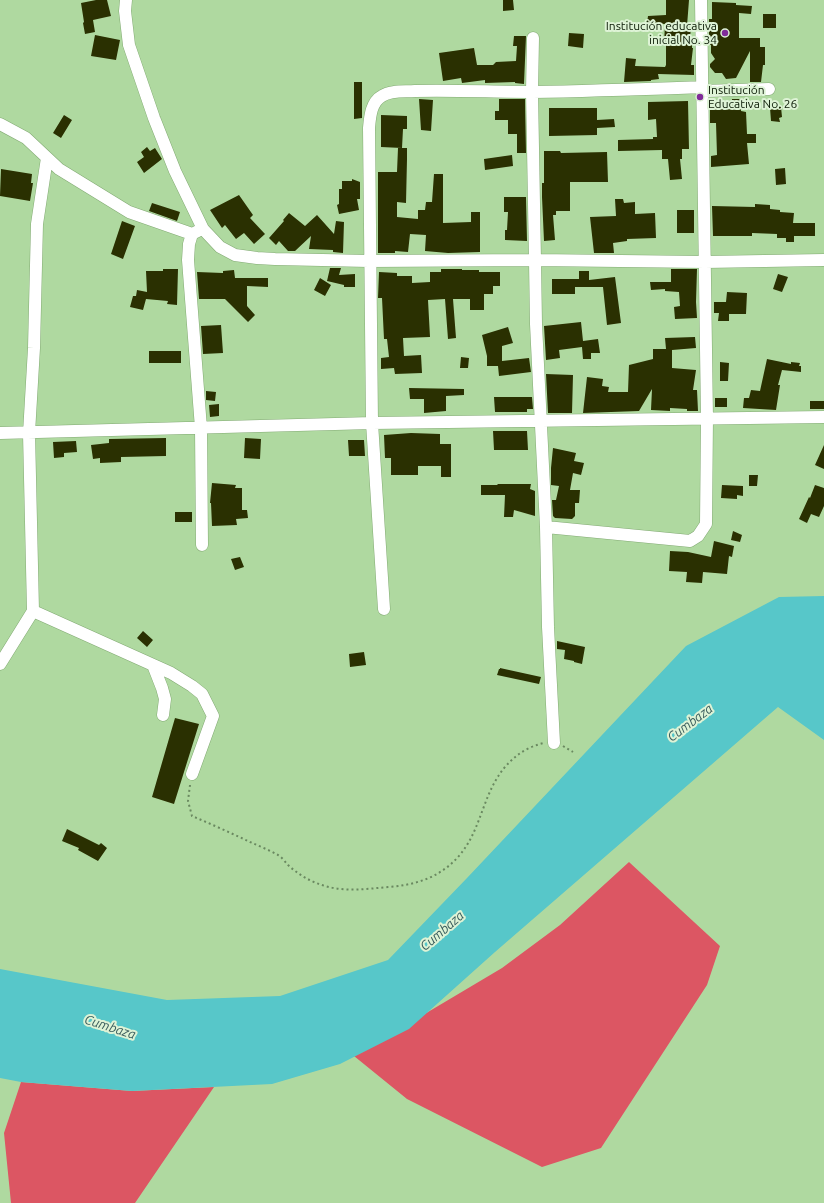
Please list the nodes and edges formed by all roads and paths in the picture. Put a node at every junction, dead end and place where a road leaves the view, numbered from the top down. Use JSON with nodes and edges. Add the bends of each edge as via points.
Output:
{"nodes":[{"id":1,"x":126,"y":0,"type":"edge"},
{"id":2,"x":701,"y":0,"type":"edge"},
{"id":3,"x":533,"y":38,"type":"dead end"},
{"id":4,"x":703,"y":89,"type":"junction"},
{"id":5,"x":769,"y":89,"type":"dead end"},
{"id":6,"x":532,"y":92,"type":"junction"},
{"id":7,"x":0,"y":124,"type":"edge"},
{"id":8,"x":47,"y":158,"type":"junction"},
{"id":9,"x":203,"y":229,"type":"junction"},
{"id":10,"x":192,"y":234,"type":"junction"},
{"id":11,"x":535,"y":260,"type":"junction"},
{"id":12,"x":824,"y":260,"type":"edge"},
{"id":13,"x":369,"y":262,"type":"junction"},
{"id":14,"x":704,"y":262,"type":"junction"},
{"id":15,"x":824,"y":417,"type":"edge"},
{"id":16,"x":707,"y":418,"type":"junction"},
{"id":17,"x":540,"y":422,"type":"junction"},
{"id":18,"x":372,"y":424,"type":"junction"},
{"id":19,"x":201,"y":428,"type":"junction"},
{"id":20,"x":0,"y":433,"type":"edge"},
{"id":21,"x":29,"y":433,"type":"junction"},
{"id":22,"x":546,"y":527,"type":"junction"},
{"id":23,"x":202,"y":545,"type":"dead end"},
{"id":24,"x":384,"y":609,"type":"dead end"},
{"id":25,"x":33,"y":611,"type":"junction"},
{"id":26,"x":0,"y":664,"type":"edge"},
{"id":27,"x":153,"y":665,"type":"junction"},
{"id":28,"x":163,"y":715,"type":"dead end"},
{"id":29,"x":554,"y":743,"type":"junction"},
{"id":30,"x":573,"y":752,"type":"dead end"},
{"id":31,"x":192,"y":774,"type":"joint"}],
"edges":[{"from":1,"to":9,"type":"street","via":[[129,45],[175,171]]},
{"from":2,"to":4,"type":"street"},
{"from":3,"to":6,"type":"street"},
{"from":4,"to":5,"type":"street"},
{"from":4,"to":6,"type":"street"},
{"from":4,"to":14,"type":"street"},
{"from":6,"to":11,"type":"street"},
{"from":6,"to":13,"type":"street","via":[[437,90],[381,96],[373,106],[369,128]]},
{"from":7,"to":8,"type":"street","via":[[26,138]]},
{"from":8,"to":10,"type":"street","via":[[59,169],[129,212]]},
{"from":8,"to":21,"type":"street","via":[[37,224]]},
{"from":9,"to":10,"type":"street"},
{"from":9,"to":13,"type":"street","via":[[220,247],[235,255],[275,260]]},
{"from":10,"to":19,"type":"street","via":[[188,260]]},
{"from":11,"to":13,"type":"street"},
{"from":11,"to":14,"type":"street"},
{"from":11,"to":17,"type":"street"},
{"from":12,"to":14,"type":"street"},
{"from":13,"to":18,"type":"street"},
{"from":14,"to":16,"type":"street"},
{"from":15,"to":16,"type":"street"},
{"from":16,"to":17,"type":"street"},
{"from":16,"to":22,"type":"street","via":[[706,524],[698,536],[690,541]]},
{"from":17,"to":18,"type":"street"},
{"from":17,"to":22,"type":"street"},
{"from":18,"to":19,"type":"street"},
{"from":18,"to":24,"type":"street"},
{"from":19,"to":21,"type":"street"},
{"from":19,"to":23,"type":"street"},
{"from":20,"to":21,"type":"street"},
{"from":21,"to":25,"type":"street"},
{"from":22,"to":29,"type":"street"},
{"from":25,"to":26,"type":"street"},
{"from":25,"to":27,"type":"street"},
{"from":27,"to":28,"type":"street","via":[[165,699]]},
{"from":27,"to":31,"type":"street","via":[[171,673],[202,694],[214,716]]},
{"from":29,"to":30,"type":"path"},
{"from":29,"to":31,"type":"path","via":[[542,743],[530,748],[507,765],[495,780],[470,840],[459,856],[443,870],[412,884],[364,890],[344,890],[314,882],[295,871],[279,855],[192,816],[188,801]]}]}
